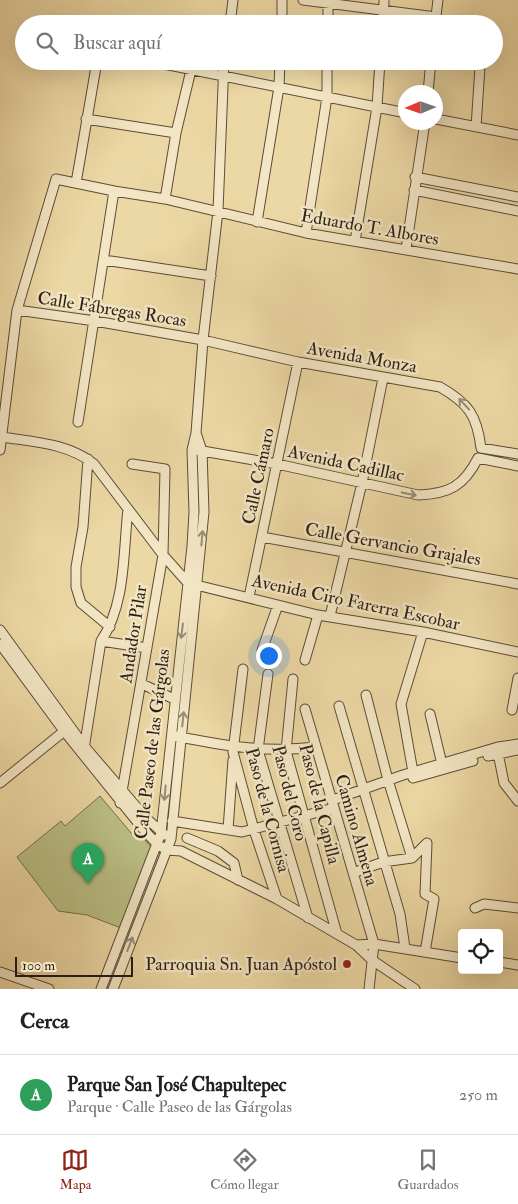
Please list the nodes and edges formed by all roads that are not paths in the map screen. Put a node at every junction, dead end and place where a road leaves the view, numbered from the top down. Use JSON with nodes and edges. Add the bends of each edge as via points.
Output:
{"nodes":[{"id":1,"x":233,"y":0,"type":"edge"},
{"id":2,"x":282,"y":0,"type":"edge"},
{"id":3,"x":303,"y":0,"type":"edge"},
{"id":4,"x":384,"y":0,"type":"edge"},
{"id":5,"x":438,"y":0,"type":"edge"},
{"id":6,"x":328,"y":2,"type":"edge"},
{"id":7,"x":384,"y":10,"type":"junction"},
{"id":8,"x":231,"y":15,"type":"edge"},
{"id":9,"x":282,"y":15,"type":"edge"},
{"id":10,"x":328,"y":15,"type":"edge"},
{"id":11,"x":384,"y":15,"type":"edge"},
{"id":12,"x":410,"y":15,"type":"edge"},
{"id":13,"x":436,"y":15,"type":"edge"},
{"id":14,"x":95,"y":70,"type":"edge"},
{"id":15,"x":191,"y":70,"type":"joint"},
{"id":16,"x":223,"y":70,"type":"edge"},
{"id":17,"x":280,"y":70,"type":"edge"},
{"id":18,"x":327,"y":70,"type":"edge"},
{"id":19,"x":379,"y":70,"type":"edge"},
{"id":20,"x":430,"y":70,"type":"edge"},
{"id":21,"x":480,"y":70,"type":"edge"},
{"id":22,"x":222,"y":76,"type":"junction"},
{"id":23,"x":429,"y":85,"type":"edge"},
{"id":24,"x":279,"y":87,"type":"junction"},
{"id":25,"x":327,"y":97,"type":"junction"},
{"id":26,"x":377,"y":107,"type":"junction"},
{"id":27,"x":398,"y":111,"type":"edge"},
{"id":28,"x":86,"y":119,"type":"junction"},
{"id":29,"x":443,"y":120,"type":"edge"},
{"id":30,"x":476,"y":127,"type":"junction"},
{"id":31,"x":424,"y":130,"type":"edge"},
{"id":32,"x":176,"y":133,"type":"junction"},
{"id":33,"x":518,"y":135,"type":"edge"},
{"id":34,"x":415,"y":178,"type":"junction"},
{"id":35,"x":76,"y":183,"type":"junction"},
{"id":36,"x":414,"y":190,"type":"junction"},
{"id":37,"x":114,"y":191,"type":"junction"},
{"id":38,"x":518,"y":197,"type":"edge"},
{"id":39,"x":165,"y":199,"type":"junction"},
{"id":40,"x":518,"y":210,"type":"edge"},
{"id":41,"x":218,"y":211,"type":"junction"},
{"id":42,"x":256,"y":222,"type":"junction"},
{"id":43,"x":306,"y":233,"type":"junction"},
{"id":44,"x":355,"y":241,"type":"junction"},
{"id":45,"x":406,"y":249,"type":"junction"},
{"id":46,"x":104,"y":260,"type":"junction"},
{"id":47,"x":518,"y":269,"type":"edge"},
{"id":48,"x":211,"y":276,"type":"junction"},
{"id":49,"x":17,"y":310,"type":"junction"},
{"id":50,"x":95,"y":321,"type":"junction"},
{"id":51,"x":202,"y":340,"type":"junction"},
{"id":52,"x":298,"y":362,"type":"junction"},
{"id":53,"x":383,"y":378,"type":"junction"},
{"id":54,"x":78,"y":422,"type":"dead end"},
{"id":55,"x":196,"y":433,"type":"junction"},
{"id":56,"x":2,"y":436,"type":"junction"},
{"id":57,"x":0,"y":450,"type":"edge"},
{"id":58,"x":192,"y":450,"type":"junction"},
{"id":59,"x":202,"y":451,"type":"junction"},
{"id":60,"x":514,"y":454,"type":"edge"},
{"id":61,"x":88,"y":459,"type":"junction"},
{"id":62,"x":132,"y":464,"type":"dead end"},
{"id":63,"x":278,"y":464,"type":"junction"},
{"id":64,"x":507,"y":464,"type":"junction"},
{"id":65,"x":518,"y":466,"type":"edge"},
{"id":66,"x":362,"y":483,"type":"junction"},
{"id":67,"x":128,"y":509,"type":"junction"},
{"id":68,"x":262,"y":537,"type":"junction"},
{"id":69,"x":344,"y":552,"type":"junction"},
{"id":70,"x":162,"y":555,"type":"junction"},
{"id":71,"x":518,"y":584,"type":"edge"},
{"id":72,"x":192,"y":585,"type":"junction"},
{"id":73,"x":249,"y":597,"type":"junction"},
{"id":74,"x":278,"y":605,"type":"junction"},
{"id":75,"x":318,"y":615,"type":"junction"},
{"id":76,"x":330,"y":616,"type":"junction"},
{"id":77,"x":110,"y":627,"type":"junction"},
{"id":78,"x":0,"y":630,"type":"edge"},
{"id":79,"x":424,"y":632,"type":"junction"},
{"id":80,"x":101,"y":641,"type":"junction"},
{"id":81,"x":0,"y":644,"type":"edge"},
{"id":82,"x":147,"y":648,"type":"junction"},
{"id":83,"x":262,"y":650,"type":"dead end"},
{"id":84,"x":518,"y":652,"type":"edge"},
{"id":85,"x":305,"y":660,"type":"dead end"},
{"id":86,"x":243,"y":669,"type":"dead end"},
{"id":87,"x":268,"y":674,"type":"dead end"},
{"id":88,"x":518,"y":678,"type":"edge"},
{"id":89,"x":293,"y":680,"type":"dead end"},
{"id":90,"x":142,"y":684,"type":"junction"},
{"id":91,"x":366,"y":695,"type":"dead end"},
{"id":92,"x":174,"y":699,"type":"junction"},
{"id":93,"x":339,"y":706,"type":"dead end"},
{"id":94,"x":305,"y":709,"type":"dead end"},
{"id":95,"x":512,"y":710,"type":"dead end"},
{"id":96,"x":430,"y":714,"type":"dead end"},
{"id":97,"x":67,"y":729,"type":"junction"},
{"id":98,"x":170,"y":736,"type":"junction"},
{"id":99,"x":181,"y":738,"type":"junction"},
{"id":100,"x":518,"y":744,"type":"edge"},
{"id":101,"x":316,"y":747,"type":"junction"},
{"id":102,"x":233,"y":750,"type":"junction"},
{"id":103,"x":258,"y":750,"type":"junction"},
{"id":104,"x":518,"y":750,"type":"edge"},
{"id":105,"x":84,"y":751,"type":"junction"},
{"id":106,"x":286,"y":751,"type":"junction"},
{"id":107,"x":498,"y":753,"type":"junction"},
{"id":108,"x":442,"y":764,"type":"junction"},
{"id":109,"x":414,"y":772,"type":"junction"},
{"id":110,"x":0,"y":783,"type":"edge"},
{"id":111,"x":386,"y":783,"type":"junction"},
{"id":112,"x":362,"y":791,"type":"junction"},
{"id":113,"x":123,"y":792,"type":"junction"},
{"id":114,"x":518,"y":801,"type":"edge"},
{"id":115,"x":120,"y":803,"type":"junction"},
{"id":116,"x":333,"y":804,"type":"junction"},
{"id":117,"x":304,"y":816,"type":"junction"},
{"id":118,"x":172,"y":821,"type":"junction"},
{"id":119,"x":279,"y":823,"type":"junction"},
{"id":120,"x":228,"y":830,"type":"junction"},
{"id":121,"x":254,"y":830,"type":"junction"},
{"id":122,"x":161,"y":833,"type":"junction"},
{"id":123,"x":188,"y":838,"type":"dead end"},
{"id":124,"x":171,"y":839,"type":"junction"},
{"id":125,"x":162,"y":847,"type":"junction"},
{"id":126,"x":181,"y":851,"type":"junction"},
{"id":127,"x":412,"y":858,"type":"junction"},
{"id":128,"x":383,"y":862,"type":"junction"},
{"id":129,"x":353,"y":873,"type":"junction"},
{"id":130,"x":238,"y":880,"type":"junction"},
{"id":131,"x":277,"y":899,"type":"junction"},
{"id":132,"x":475,"y":908,"type":"dead end"},
{"id":133,"x":518,"y":908,"type":"edge"},
{"id":134,"x":308,"y":918,"type":"junction"},
{"id":135,"x":337,"y":934,"type":"junction"},
{"id":136,"x":374,"y":944,"type":"junction"},
{"id":137,"x":356,"y":945,"type":"junction"},
{"id":138,"x":405,"y":948,"type":"junction"},
{"id":139,"x":425,"y":952,"type":"junction"},
{"id":140,"x":458,"y":957,"type":"edge"},
{"id":141,"x":372,"y":960,"type":"junction"},
{"id":142,"x":503,"y":962,"type":"edge"},
{"id":143,"x":517,"y":962,"type":"edge"},
{"id":144,"x":0,"y":972,"type":"edge"},
{"id":145,"x":49,"y":989,"type":"edge"},
{"id":146,"x":101,"y":989,"type":"edge"},
{"id":147,"x":113,"y":989,"type":"edge"},
{"id":148,"x":369,"y":989,"type":"edge"},
{"id":149,"x":415,"y":989,"type":"edge"}],
"edges":[{"from":1,"to":8,"type":"street"},
{"from":2,"to":9,"type":"street"},
{"from":3,"to":6,"type":"street"},
{"from":4,"to":7,"type":"street"},
{"from":5,"to":13,"type":"street"},
{"from":6,"to":7,"type":"street"},
{"from":6,"to":10,"type":"street"},
{"from":7,"to":11,"type":"street"},
{"from":7,"to":12,"type":"street"},
{"from":14,"to":28,"type":"street"},
{"from":15,"to":22,"type":"street"},
{"from":15,"to":32,"type":"street"},
{"from":16,"to":22,"type":"street"},
{"from":17,"to":24,"type":"street"},
{"from":18,"to":25,"type":"street"},
{"from":19,"to":26,"type":"street"},
{"from":20,"to":23,"type":"street"},
{"from":21,"to":30,"type":"street"},
{"from":22,"to":24,"type":"street"},
{"from":22,"to":41,"type":"street"},
{"from":24,"to":25,"type":"street"},
{"from":24,"to":42,"type":"street"},
{"from":25,"to":26,"type":"street"},
{"from":25,"to":43,"type":"street"},
{"from":26,"to":27,"type":"street"},
{"from":26,"to":44,"type":"street"},
{"from":28,"to":32,"type":"street"},
{"from":28,"to":35,"type":"street"},
{"from":29,"to":30,"type":"street"},
{"from":30,"to":33,"type":"street"},
{"from":31,"to":34,"type":"street"},
{"from":32,"to":39,"type":"street"},
{"from":34,"to":36,"type":"street"},
{"from":34,"to":38,"type":"street"},
{"from":35,"to":37,"type":"street","name":"Eduardo T. Albores"},
{"from":35,"to":49,"type":"street","name":"Eduardo T. Albores","via":[[56,179]]},
{"from":36,"to":40,"type":"street"},
{"from":36,"to":45,"type":"street"},
{"from":37,"to":39,"type":"street","name":"Eduardo T. Albores"},
{"from":37,"to":46,"type":"street"},
{"from":39,"to":41,"type":"street","name":"Eduardo T. Albores"},
{"from":41,"to":42,"type":"street","name":"Eduardo T. Albores"},
{"from":41,"to":48,"type":"street"},
{"from":42,"to":43,"type":"street","name":"Eduardo T. Albores"},
{"from":43,"to":44,"type":"street","name":"Eduardo T. Albores"},
{"from":44,"to":45,"type":"street","name":"Eduardo T. Albores"},
{"from":45,"to":47,"type":"street","name":"Eduardo T. Albores"},
{"from":46,"to":48,"type":"street"},
{"from":46,"to":50,"type":"street"},
{"from":48,"to":51,"type":"street"},
{"from":49,"to":50,"type":"street","name":"Calle Fábregas Rocas"},
{"from":49,"to":56,"type":"street"},
{"from":50,"to":51,"type":"street","name":"Calle Fábregas Rocas"},
{"from":50,"to":54,"type":"street"},
{"from":51,"to":52,"type":"street","name":"Avenida Monza"},
{"from":51,"to":55,"type":"street"},
{"from":52,"to":53,"type":"street","name":"Avenida Monza"},
{"from":52,"to":63,"type":"street","name":"Calle Cámaro"},
{"from":60,"to":53,"type":"street","name":"Avenida Monza","one_way":true,"via":[[481,448],[472,412],[459,398],[440,387]]},
{"from":53,"to":66,"type":"street"},
{"from":55,"to":58,"type":"street"},
{"from":55,"to":59,"type":"street"},
{"from":56,"to":57,"type":"street"},
{"from":56,"to":61,"type":"street","via":[[55,445]]},
{"from":58,"to":59,"type":"street","name":"Avenida Cadillac"},
{"from":58,"to":72,"type":"street"},
{"from":59,"to":63,"type":"street","name":"Avenida Cadillac"},
{"from":72,"to":59,"type":"street","one_way":true,"via":[[204,512]]},
{"from":60,"to":64,"type":"street"},
{"from":61,"to":67,"type":"street"},
{"from":61,"to":77,"type":"street","via":[[76,586],[81,603]]},
{"from":62,"to":70,"type":"street","name":"Andador Pilar","via":[[165,469]]},
{"from":63,"to":66,"type":"street","name":"Avenida Cadillac"},
{"from":63,"to":68,"type":"street","name":"Calle Cámaro"},
{"from":64,"to":65,"type":"street"},
{"from":66,"to":64,"type":"street","name":"Avenida Cadillac","one_way":true,"via":[[418,496],[438,494],[462,483],[478,458]]},
{"from":66,"to":69,"type":"street"},
{"from":67,"to":70,"type":"street"},
{"from":67,"to":77,"type":"street","via":[[117,606]]},
{"from":68,"to":69,"type":"street","name":"Calle Gervancio Grajales"},
{"from":68,"to":73,"type":"street","name":"Calle Cámaro"},
{"from":69,"to":71,"type":"street","name":"Calle Gervancio Grajales"},
{"from":69,"to":76,"type":"street"},
{"from":70,"to":72,"type":"street"},
{"from":70,"to":82,"type":"street","name":"Andador Pilar"},
{"from":72,"to":73,"type":"street","name":"Avenida Ciro Farerra Escobar"},
{"from":72,"to":92,"type":"street","name":"Calle Paseo de las Gárgolas","one_way":true},
{"from":99,"to":72,"type":"street","name":"Calle Paseo de las Gárgolas","one_way":true},
{"from":73,"to":74,"type":"street","name":"Avenida Ciro Farerra Escobar"},
{"from":74,"to":75,"type":"street","name":"Avenida Ciro Farerra Escobar"},
{"from":74,"to":83,"type":"street"},
{"from":75,"to":76,"type":"street","name":"Avenida Ciro Farerra Escobar"},
{"from":75,"to":85,"type":"street"},
{"from":76,"to":79,"type":"street","name":"Avenida Ciro Farerra Escobar"},
{"from":77,"to":80,"type":"street"},
{"from":78,"to":97,"type":"street"},
{"from":79,"to":84,"type":"street","name":"Avenida Ciro Farerra Escobar"},
{"from":79,"to":109,"type":"street","via":[[401,704]]},
{"from":80,"to":82,"type":"street"},
{"from":80,"to":105,"type":"street"},
{"from":81,"to":97,"type":"street"},
{"from":82,"to":90,"type":"street","name":"Andador Pilar"},
{"from":86,"to":102,"type":"street","name":"Paso de la Cornisa"},
{"from":87,"to":103,"type":"street","name":"Paso del Coro"},
{"from":88,"to":95,"type":"street"},
{"from":89,"to":106,"type":"street","name":"Paso de la Capilla"},
{"from":90,"to":92,"type":"street"},
{"from":90,"to":113,"type":"street","name":"Andador Pilar"},
{"from":91,"to":111,"type":"street"},
{"from":92,"to":98,"type":"street","name":"Calle Paseo de las Gárgolas"},
{"from":93,"to":112,"type":"street"},
{"from":94,"to":101,"type":"street","name":"Camino Almena"},
{"from":96,"to":108,"type":"street"},
{"from":97,"to":105,"type":"street"},
{"from":97,"to":110,"type":"street"},
{"from":98,"to":99,"type":"street"},
{"from":98,"to":122,"type":"street","name":"Calle Paseo de las Gárgolas","one_way":true},
{"from":99,"to":102,"type":"street"},
{"from":99,"to":118,"type":"street","name":"Calle Paseo de las Gárgolas"},
{"from":100,"to":108,"type":"street"},
{"from":101,"to":106,"type":"street"},
{"from":101,"to":116,"type":"street","name":"Camino Almena"},
{"from":102,"to":103,"type":"street"},
{"from":102,"to":120,"type":"street"},
{"from":102,"to":121,"type":"street","name":"Paso de la Cornisa"},
{"from":103,"to":106,"type":"street"},
{"from":103,"to":119,"type":"street","name":"Paso del Coro"},
{"from":104,"to":107,"type":"street"},
{"from":105,"to":113,"type":"street"},
{"from":105,"to":115,"type":"street"},
{"from":106,"to":117,"type":"street","name":"Paso de la Capilla"},
{"from":107,"to":111,"type":"street"},
{"from":107,"to":114,"type":"street","via":[[504,783]]},
{"from":108,"to":109,"type":"street"},
{"from":109,"to":111,"type":"street"},
{"from":111,"to":112,"type":"street"},
{"from":111,"to":127,"type":"street"},
{"from":112,"to":116,"type":"street"},
{"from":112,"to":128,"type":"street"},
{"from":113,"to":115,"type":"street","name":"Andador Pilar"},
{"from":113,"to":122,"type":"street"},
{"from":115,"to":125,"type":"street"},
{"from":116,"to":117,"type":"street"},
{"from":116,"to":129,"type":"street","name":"Camino Almena"},
{"from":117,"to":119,"type":"street"},
{"from":117,"to":135,"type":"street","name":"Paso de la Capilla"},
{"from":118,"to":120,"type":"street"},
{"from":118,"to":124,"type":"street","name":"Calle Paseo de las Gárgolas"},
{"from":119,"to":121,"type":"street"},
{"from":119,"to":134,"type":"street","name":"Paso del Coro"},
{"from":120,"to":121,"type":"street"},
{"from":121,"to":131,"type":"street","name":"Paso de la Cornisa"},
{"from":122,"to":124,"type":"street"},
{"from":122,"to":125,"type":"street","name":"Calle Paseo de las Gárgolas"},
{"from":123,"to":130,"type":"street","via":[[218,851],[234,864]]},
{"from":124,"to":125,"type":"street","name":"Calle Paseo de las Gárgolas"},
{"from":124,"to":126,"type":"street"},
{"from":125,"to":126,"type":"street"},
{"from":125,"to":146,"type":"street","name":"Calle Paseo de las Gárgolas"},
{"from":147,"to":125,"type":"street","name":"Calle Paseo de las Gárgolas","one_way":true},
{"from":126,"to":130,"type":"street"},
{"from":127,"to":128,"type":"street"},
{"from":127,"to":139,"type":"street","via":[[427,843],[426,894],[434,899]]},
{"from":128,"to":129,"type":"street"},
{"from":128,"to":138,"type":"street","via":[[400,914]]},
{"from":129,"to":136,"type":"street","name":"Camino Almena"},
{"from":130,"to":131,"type":"street"},
{"from":131,"to":134,"type":"street"},
{"from":132,"to":133,"type":"street","via":[[484,904]]},
{"from":134,"to":135,"type":"street"},
{"from":135,"to":137,"type":"street"},
{"from":136,"to":137,"type":"street"},
{"from":136,"to":138,"type":"street"},
{"from":136,"to":141,"type":"street","name":"Camino Almena"},
{"from":137,"to":141,"type":"street"},
{"from":138,"to":139,"type":"street"},
{"from":139,"to":140,"type":"street"},
{"from":141,"to":148,"type":"street","name":"Camino Almena"},
{"from":141,"to":149,"type":"street"},
{"from":142,"to":143,"type":"street"},
{"from":144,"to":145,"type":"street"}]}
